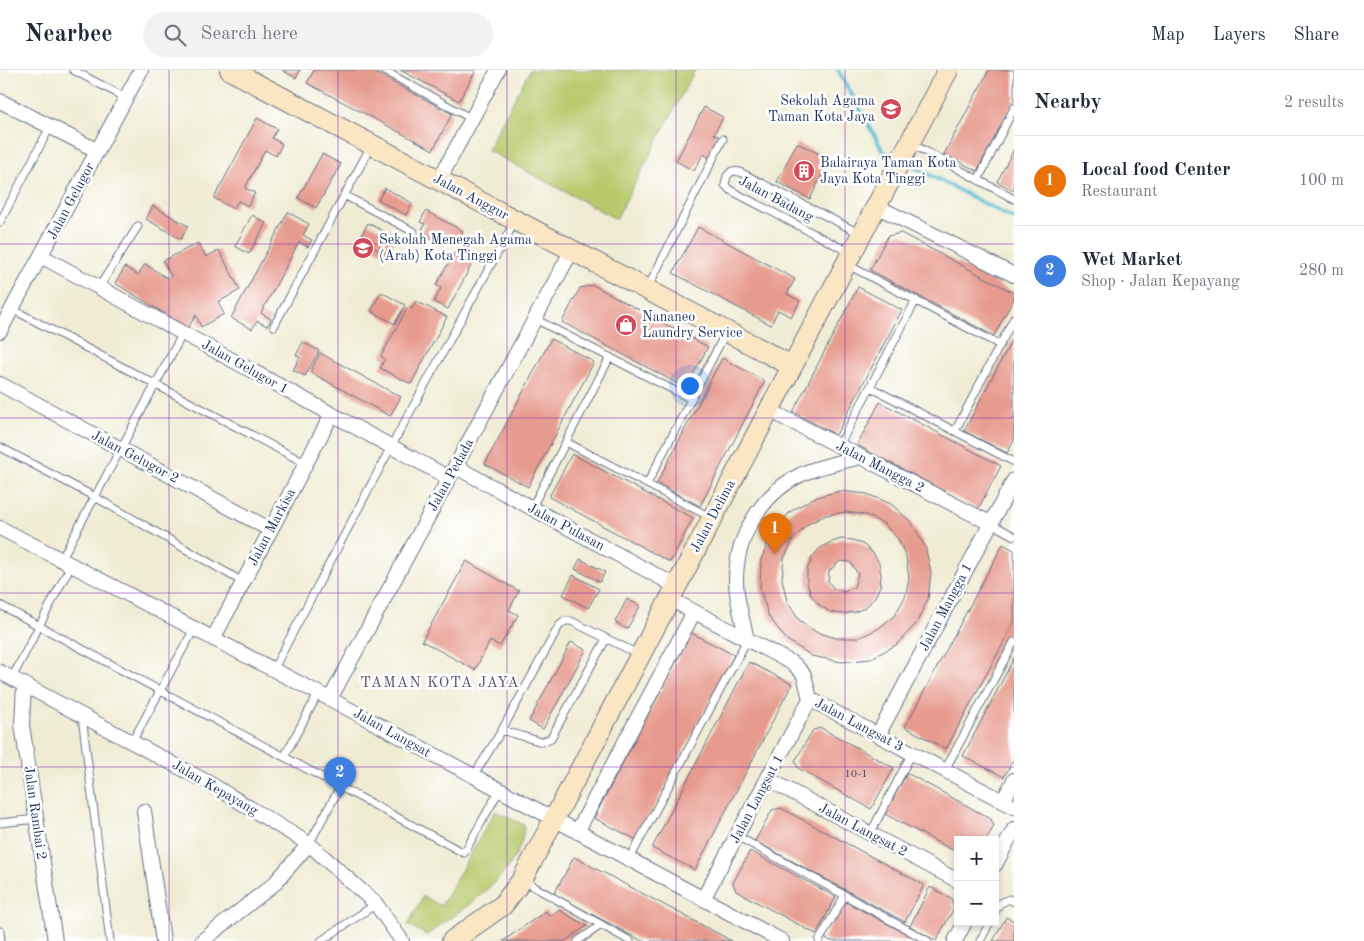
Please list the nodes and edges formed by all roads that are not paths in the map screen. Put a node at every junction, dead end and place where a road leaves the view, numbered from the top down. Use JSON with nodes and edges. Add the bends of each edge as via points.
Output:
{"nodes":[{"id":1,"x":73,"y":70,"type":"edge"},
{"id":2,"x":141,"y":70,"type":"edge"},
{"id":3,"x":230,"y":70,"type":"edge"},
{"id":4,"x":383,"y":70,"type":"edge"},
{"id":5,"x":498,"y":70,"type":"edge"},
{"id":6,"x":948,"y":70,"type":"edge"},
{"id":7,"x":126,"y":98,"type":"junction"},
{"id":8,"x":0,"y":101,"type":"edge"},
{"id":9,"x":1014,"y":108,"type":"edge"},
{"id":10,"x":472,"y":119,"type":"junction"},
{"id":11,"x":50,"y":127,"type":"junction"},
{"id":12,"x":723,"y":139,"type":"dead end"},
{"id":13,"x":371,"y":145,"type":"junction"},
{"id":14,"x":908,"y":145,"type":"junction"},
{"id":15,"x":98,"y":152,"type":"junction"},
{"id":16,"x":439,"y":180,"type":"junction"},
{"id":17,"x":978,"y":180,"type":"junction"},
{"id":18,"x":344,"y":195,"type":"junction"},
{"id":19,"x":880,"y":198,"type":"junction"},
{"id":20,"x":1014,"y":199,"type":"edge"},
{"id":21,"x":515,"y":221,"type":"junction"},
{"id":22,"x":0,"y":222,"type":"edge"},
{"id":23,"x":138,"y":226,"type":"dead end"},
{"id":24,"x":414,"y":232,"type":"dead end"},
{"id":25,"x":861,"y":234,"type":"junction"},
{"id":26,"x":572,"y":250,"type":"junction"},
{"id":27,"x":41,"y":256,"type":"junction"},
{"id":28,"x":848,"y":258,"type":"junction"},
{"id":29,"x":1014,"y":275,"type":"edge"},
{"id":30,"x":99,"y":287,"type":"junction"},
{"id":31,"x":647,"y":289,"type":"junction"},
{"id":32,"x":916,"y":300,"type":"junction"},
{"id":33,"x":12,"y":309,"type":"junction"},
{"id":34,"x":1014,"y":318,"type":"edge"},
{"id":35,"x":536,"y":319,"type":"junction"},
{"id":36,"x":274,"y":326,"type":"dead end"},
{"id":37,"x":0,"y":332,"type":"edge"},
{"id":38,"x":726,"y":332,"type":"junction"},
{"id":39,"x":183,"y":333,"type":"junction"},
{"id":40,"x":1000,"y":345,"type":"junction"},
{"id":41,"x":610,"y":357,"type":"junction"},
{"id":42,"x":792,"y":366,"type":"junction"},
{"id":43,"x":0,"y":384,"type":"edge"},
{"id":44,"x":155,"y":384,"type":"junction"},
{"id":45,"x":870,"y":387,"type":"junction"},
{"id":46,"x":691,"y":399,"type":"junction"},
{"id":47,"x":769,"y":410,"type":"junction"},
{"id":48,"x":332,"y":414,"type":"junction"},
{"id":49,"x":955,"y":431,"type":"junction"},
{"id":50,"x":566,"y":442,"type":"junction"},
{"id":51,"x":392,"y":445,"type":"junction"},
{"id":52,"x":839,"y":446,"type":"junction"},
{"id":53,"x":0,"y":447,"type":"edge"},
{"id":54,"x":121,"y":449,"type":"junction"},
{"id":55,"x":861,"y":457,"type":"junction"},
{"id":56,"x":1014,"y":462,"type":"edge"},
{"id":57,"x":305,"y":463,"type":"junction"},
{"id":58,"x":453,"y":472,"type":"junction"},
{"id":59,"x":1014,"y":480,"type":"edge"},
{"id":60,"x":647,"y":484,"type":"junction"},
{"id":61,"x":95,"y":497,"type":"junction"},
{"id":62,"x":532,"y":509,"type":"junction"},
{"id":63,"x":712,"y":518,"type":"junction"},
{"id":64,"x":990,"y":523,"type":"junction"},
{"id":65,"x":0,"y":528,"type":"edge"},
{"id":66,"x":271,"y":530,"type":"junction"},
{"id":67,"x":1014,"y":536,"type":"edge"},
{"id":68,"x":66,"y":563,"type":"junction"},
{"id":69,"x":243,"y":582,"type":"junction"},
{"id":70,"x":673,"y":593,"type":"junction"},
{"id":71,"x":0,"y":605,"type":"edge"},
{"id":72,"x":694,"y":612,"type":"junction"},
{"id":73,"x":39,"y":626,"type":"junction"},
{"id":74,"x":194,"y":629,"type":"junction"},
{"id":75,"x":606,"y":638,"type":"junction"},
{"id":76,"x":213,"y":639,"type":"junction"},
{"id":77,"x":747,"y":640,"type":"junction"},
{"id":78,"x":1014,"y":642,"type":"edge"},
{"id":79,"x":640,"y":655,"type":"junction"},
{"id":80,"x":272,"y":670,"type":"junction"},
{"id":81,"x":12,"y":678,"type":"edge"},
{"id":82,"x":160,"y":690,"type":"junction"},
{"id":83,"x":324,"y":697,"type":"junction"},
{"id":84,"x":810,"y":699,"type":"junction"},
{"id":85,"x":82,"y":716,"type":"junction"},
{"id":86,"x":502,"y":730,"type":"junction"},
{"id":87,"x":878,"y":735,"type":"junction"},
{"id":88,"x":132,"y":742,"type":"junction"},
{"id":89,"x":912,"y":753,"type":"junction"},
{"id":90,"x":284,"y":757,"type":"junction"},
{"id":91,"x":945,"y":770,"type":"junction"},
{"id":92,"x":472,"y":778,"type":"junction"},
{"id":93,"x":768,"y":779,"type":"junction"},
{"id":94,"x":1014,"y":780,"type":"edge"},
{"id":95,"x":340,"y":787,"type":"junction"},
{"id":96,"x":499,"y":791,"type":"junction"},
{"id":97,"x":1008,"y":804,"type":"edge"},
{"id":98,"x":144,"y":811,"type":"dead end"},
{"id":99,"x":36,"y":819,"type":"junction"},
{"id":100,"x":553,"y":820,"type":"junction"},
{"id":101,"x":0,"y":823,"type":"edge"},
{"id":102,"x":1014,"y":829,"type":"edge"},
{"id":103,"x":577,"y":832,"type":"junction"},
{"id":104,"x":870,"y":834,"type":"junction"},
{"id":105,"x":737,"y":836,"type":"junction"},
{"id":106,"x":309,"y":844,"type":"junction"},
{"id":107,"x":999,"y":857,"type":"edge"},
{"id":108,"x":629,"y":860,"type":"junction"},
{"id":109,"x":954,"y":879,"type":"edge"},
{"id":110,"x":522,"y":880,"type":"junction"},
{"id":111,"x":845,"y":895,"type":"junction"},
{"id":112,"x":703,"y":899,"type":"junction"},
{"id":113,"x":1014,"y":902,"type":"edge"},
{"id":114,"x":376,"y":904,"type":"junction"},
{"id":115,"x":999,"y":906,"type":"edge"},
{"id":116,"x":601,"y":925,"type":"junction"},
{"id":117,"x":963,"y":926,"type":"edge"},
{"id":118,"x":988,"y":926,"type":"edge"},
{"id":119,"x":0,"y":932,"type":"edge"},
{"id":120,"x":1,"y":941,"type":"edge"},
{"id":121,"x":55,"y":941,"type":"edge"},
{"id":122,"x":110,"y":941,"type":"edge"},
{"id":123,"x":163,"y":941,"type":"edge"},
{"id":124,"x":202,"y":941,"type":"edge"},
{"id":125,"x":321,"y":941,"type":"edge"},
{"id":126,"x":402,"y":941,"type":"edge"},
{"id":127,"x":452,"y":941,"type":"edge"},
{"id":128,"x":578,"y":941,"type":"edge"},
{"id":129,"x":630,"y":941,"type":"edge"},
{"id":130,"x":782,"y":941,"type":"edge"},
{"id":131,"x":819,"y":941,"type":"edge"},
{"id":132,"x":928,"y":941,"type":"edge"},
{"id":133,"x":955,"y":941,"type":"edge"},
{"id":134,"x":980,"y":941,"type":"edge"}],
"edges":[{"from":1,"to":7,"type":"lane"},
{"from":2,"to":7,"type":"street","name":"Jalan Gelugor"},
{"from":3,"to":13,"type":"street","name":"Jalan Anggur"},
{"from":4,"to":10,"type":"lane"},
{"from":5,"to":10,"type":"street"},
{"from":6,"to":14,"type":"street","name":"Jalan Delima"},
{"from":7,"to":15,"type":"street","name":"Jalan Gelugor"},
{"from":8,"to":11,"type":"street"},
{"from":9,"to":17,"type":"lane"},
{"from":10,"to":16,"type":"street"},
{"from":11,"to":15,"type":"street"},
{"from":11,"to":22,"type":"lane"},
{"from":12,"to":31,"type":"lane"},
{"from":13,"to":16,"type":"street","name":"Jalan Anggur"},
{"from":13,"to":18,"type":"lane"},
{"from":14,"to":17,"type":"lane"},
{"from":14,"to":19,"type":"street","name":"Jalan Delima"},
{"from":15,"to":27,"type":"street","name":"Jalan Gelugor"},
{"from":16,"to":21,"type":"street","name":"Jalan Anggur"},
{"from":17,"to":20,"type":"lane"},
{"from":18,"to":24,"type":"lane"},
{"from":18,"to":36,"type":"lane"},
{"from":19,"to":25,"type":"street","name":"Jalan Delima"},
{"from":19,"to":29,"type":"street"},
{"from":21,"to":26,"type":"street","name":"Jalan Anggur"},
{"from":21,"to":51,"type":"lane"},
{"from":23,"to":30,"type":"lane"},
{"from":25,"to":28,"type":"street","name":"Jalan Delima"},
{"from":25,"to":28,"type":"lane","name":"Jalan Badang","via":[[740,172],[732,171],[727,176],[725,185],[730,190]]},
{"from":26,"to":31,"type":"street","name":"Jalan Anggur"},
{"from":26,"to":35,"type":"street","name":"Jalan Pedada"},
{"from":27,"to":30,"type":"street","name":"Jalan Gelugor 1"},
{"from":27,"to":33,"type":"street","name":"Jalan Gelugor"},
{"from":28,"to":32,"type":"lane"},
{"from":28,"to":42,"type":"street","name":"Jalan Delima"},
{"from":30,"to":39,"type":"street","name":"Jalan Gelugor 1"},
{"from":31,"to":38,"type":"street","name":"Jalan Anggur"},
{"from":32,"to":40,"type":"lane"},
{"from":32,"to":45,"type":"lane"},
{"from":33,"to":37,"type":"street","name":"Jalan Gelugor"},
{"from":33,"to":44,"type":"lane"},
{"from":34,"to":40,"type":"lane"},
{"from":35,"to":41,"type":"lane"},
{"from":35,"to":58,"type":"street","name":"Jalan Pedada"},
{"from":38,"to":42,"type":"street","name":"Jalan Anggur"},
{"from":38,"to":46,"type":"lane"},
{"from":39,"to":44,"type":"lane"},
{"from":39,"to":48,"type":"street","name":"Jalan Gelugor 1"},
{"from":40,"to":49,"type":"lane"},
{"from":41,"to":46,"type":"lane"},
{"from":41,"to":50,"type":"lane"},
{"from":42,"to":47,"type":"street","name":"Jalan Delima"},
{"from":43,"to":54,"type":"street","name":"Jalan Gelugor 2"},
{"from":44,"to":54,"type":"lane"},
{"from":44,"to":57,"type":"lane"},
{"from":45,"to":49,"type":"lane"},
{"from":45,"to":52,"type":"lane"},
{"from":46,"to":60,"type":"lane"},
{"from":47,"to":52,"type":"street","name":"Jalan Mangga 2"},
{"from":47,"to":63,"type":"street","name":"Jalan Delima"},
{"from":48,"to":51,"type":"street","name":"Jalan Gelugor 1"},
{"from":48,"to":57,"type":"street","name":"Jalan Markisa"},
{"from":49,"to":56,"type":"lane"},
{"from":50,"to":60,"type":"lane"},
{"from":50,"to":62,"type":"lane"},
{"from":51,"to":58,"type":"street","name":"Jalan Gelugor 1"},
{"from":51,"to":80,"type":"lane"},
{"from":52,"to":55,"type":"street","name":"Jalan Mangga 2"},
{"from":53,"to":61,"type":"lane"},
{"from":54,"to":61,"type":"lane"},
{"from":54,"to":66,"type":"street","name":"Jalan Gelugor 2"},
{"from":55,"to":64,"type":"street","name":"Jalan Mangga 2"},
{"from":55,"to":77,"type":"street","via":[[800,475],[778,489],[752,520],[738,558],[736,580]]},
{"from":57,"to":66,"type":"street","name":"Jalan Markisa"},
{"from":58,"to":62,"type":"street","name":"Jalan Pulasan"},
{"from":58,"to":83,"type":"street","name":"Jalan Pedada"},
{"from":59,"to":64,"type":"street","name":"Jalan Mangga 1"},
{"from":60,"to":63,"type":"lane"},
{"from":61,"to":68,"type":"lane"},
{"from":61,"to":69,"type":"lane"},
{"from":62,"to":70,"type":"street","name":"Jalan Pulasan"},
{"from":63,"to":70,"type":"street","name":"Jalan Delima"},
{"from":64,"to":67,"type":"lane"},
{"from":64,"to":87,"type":"street","name":"Jalan Mangga 1"},
{"from":65,"to":68,"type":"street","name":"Jalan Langsat"},
{"from":66,"to":69,"type":"street","name":"Jalan Markisa"},
{"from":68,"to":73,"type":"lane"},
{"from":68,"to":74,"type":"street","name":"Jalan Langsat"},
{"from":69,"to":76,"type":"street","name":"Jalan Markisa"},
{"from":70,"to":72,"type":"street","name":"Jalan Langsat 3"},
{"from":70,"to":79,"type":"street","name":"Jalan Delima"},
{"from":71,"to":73,"type":"lane"},
{"from":72,"to":77,"type":"street","name":"Jalan Langsat 3"},
{"from":72,"to":103,"type":"street"},
{"from":73,"to":81,"type":"lane"},
{"from":73,"to":82,"type":"lane"},
{"from":74,"to":76,"type":"street","name":"Jalan Langsat"},
{"from":74,"to":82,"type":"lane"},
{"from":75,"to":79,"type":"lane"},
{"from":75,"to":86,"type":"lane","via":[[551,738],[542,742]]},
{"from":75,"to":86,"type":"lane","via":[[571,621],[559,626]]},
{"from":76,"to":80,"type":"street","name":"Jalan Langsat"},
{"from":77,"to":84,"type":"street","name":"Jalan Langsat 3","via":[[794,664],[804,675]]},
{"from":77,"to":108,"type":"lane"},
{"from":78,"to":91,"type":"lane"},
{"from":79,"to":100,"type":"street","name":"Jalan Delima"},
{"from":80,"to":83,"type":"street","name":"Jalan Langsat"},
{"from":81,"to":85,"type":"street","name":"Jalan Kepayang"},
{"from":81,"to":99,"type":"street","name":"Jalan Rambai 2"},
{"from":82,"to":88,"type":"lane"},
{"from":82,"to":90,"type":"lane"},
{"from":83,"to":90,"type":"lane"},
{"from":83,"to":92,"type":"street","name":"Jalan Langsat"},
{"from":84,"to":87,"type":"street","name":"Jalan Langsat 3"},
{"from":84,"to":93,"type":"street","name":"Jalan Langsat 1"},
{"from":85,"to":88,"type":"street","name":"Jalan Kepayang"},
{"from":85,"to":122,"type":"lane"},
{"from":86,"to":92,"type":"lane"},
{"from":87,"to":89,"type":"street","name":"Jalan Langsat 3"},
{"from":88,"to":106,"type":"street","name":"Jalan Kepayang","via":[[209,783]]},
{"from":89,"to":91,"type":"street","name":"Jalan Langsat 3"},
{"from":89,"to":104,"type":"lane"},
{"from":90,"to":95,"type":"lane"},
{"from":91,"to":97,"type":"street","name":"Jalan Langsat 3"},
{"from":92,"to":96,"type":"street","name":"Jalan Langsat"},
{"from":93,"to":104,"type":"street","name":"Jalan Langsat 2"},
{"from":93,"to":105,"type":"street","name":"Jalan Langsat 1"},
{"from":94,"to":97,"type":"street"},
{"from":95,"to":96,"type":"lane","via":[[464,853]]},
{"from":95,"to":106,"type":"lane"},
{"from":96,"to":100,"type":"street","name":"Jalan Langsat"},
{"from":98,"to":123,"type":"street"},
{"from":99,"to":101,"type":"lane"},
{"from":99,"to":121,"type":"street","name":"Jalan Rambai 2"},
{"from":100,"to":103,"type":"street","name":"Jalan Langsat"},
{"from":100,"to":110,"type":"street","name":"Jalan Delima"},
{"from":102,"to":107,"type":"street"},
{"from":103,"to":108,"type":"street","name":"Jalan Langsat"},
{"from":104,"to":109,"type":"street","name":"Jalan Langsat 2"},
{"from":105,"to":111,"type":"lane"},
{"from":105,"to":112,"type":"street","name":"Jalan Langsat 1"},
{"from":106,"to":114,"type":"street","name":"Jalan Kepayang"},
{"from":106,"to":124,"type":"street","via":[[274,884]]},
{"from":108,"to":112,"type":"street","name":"Jalan Langsat"},
{"from":110,"to":116,"type":"lane"},
{"from":110,"to":127,"type":"street","name":"Jalan Delima","via":[[503,905]]},
{"from":111,"to":131,"type":"lane"},
{"from":111,"to":132,"type":"lane"},
{"from":112,"to":130,"type":"street","name":"Jalan Langsat"},
{"from":113,"to":115,"type":"lane","via":[[1009,899]]},
{"from":114,"to":125,"type":"lane"},
{"from":114,"to":126,"type":"street","name":"Jalan Kepayang"},
{"from":116,"to":128,"type":"lane"},
{"from":116,"to":129,"type":"lane"},
{"from":117,"to":133,"type":"street"},
{"from":118,"to":134,"type":"lane"},
{"from":119,"to":120,"type":"lane"}]}
